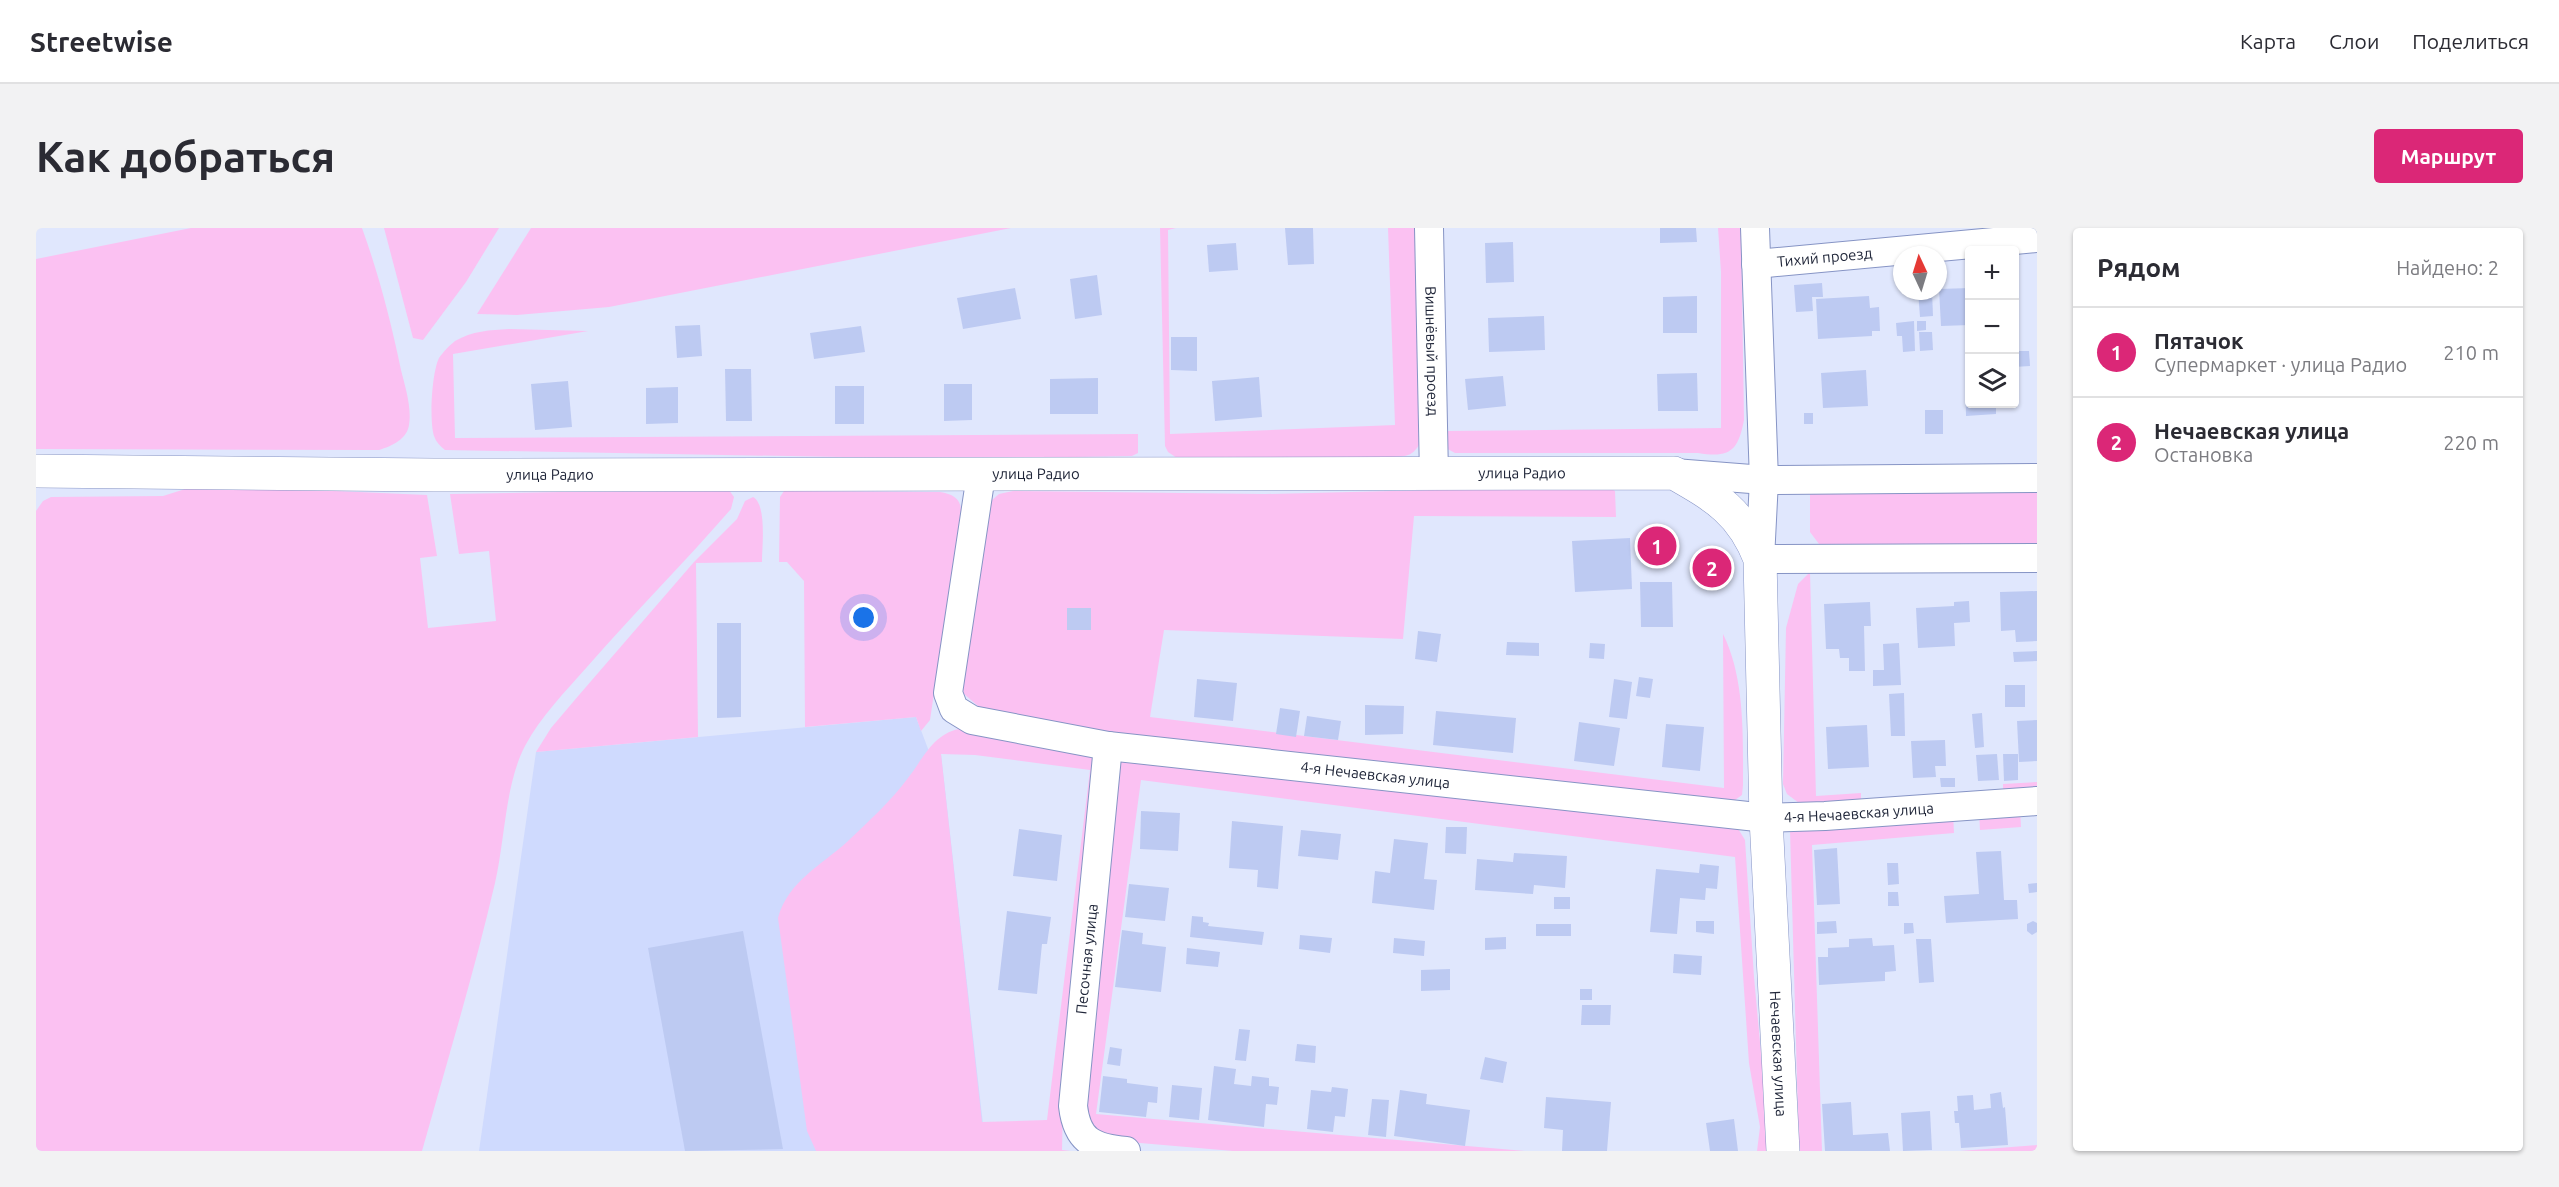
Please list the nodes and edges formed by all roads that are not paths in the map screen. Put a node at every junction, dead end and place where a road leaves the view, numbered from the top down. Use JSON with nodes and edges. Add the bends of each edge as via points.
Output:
{"nodes":[{"id":1,"x":1429,"y":228,"type":"edge"},
{"id":2,"x":1755,"y":228,"type":"edge"},
{"id":3,"x":2037,"y":238,"type":"edge"},
{"id":4,"x":1756,"y":264,"type":"junction"},
{"id":5,"x":36,"y":471,"type":"edge"},
{"id":6,"x":1674,"y":473,"type":"junction"},
{"id":7,"x":1434,"y":475,"type":"junction"},
{"id":8,"x":981,"y":476,"type":"junction"},
{"id":9,"x":2037,"y":478,"type":"edge"},
{"id":10,"x":1764,"y":480,"type":"junction"},
{"id":11,"x":2037,"y":558,"type":"edge"},
{"id":12,"x":1760,"y":559,"type":"junction"},
{"id":13,"x":1108,"y":746,"type":"junction"},
{"id":14,"x":2037,"y":801,"type":"edge"},
{"id":15,"x":1766,"y":818,"type":"junction"},
{"id":16,"x":1119,"y":1150,"type":"edge"},
{"id":17,"x":1783,"y":1151,"type":"edge"}],
"edges":[{"from":1,"to":7,"type":"street","name":"Вишнёвый проезд"},
{"from":2,"to":4,"type":"street"},
{"from":3,"to":4,"type":"street","name":"Тихий проезд"},
{"from":4,"to":10,"type":"street"},
{"from":5,"to":8,"type":"street","name":"улица Радио"},
{"from":6,"to":7,"type":"street","name":"улица Радио"},
{"from":6,"to":10,"type":"street","name":"улица Радио"},
{"from":6,"to":12,"type":"street","via":[[1705,490],[1739,518]]},
{"from":7,"to":8,"type":"street","name":"улица Радио"},
{"from":8,"to":13,"type":"street","name":"4-я Нечаевская улица","via":[[948,693],[954,709],[972,720],[1005,728]]},
{"from":9,"to":10,"type":"street","name":"улица Радио"},
{"from":10,"to":12,"type":"street"},
{"from":11,"to":12,"type":"street"},
{"from":12,"to":15,"type":"street","name":"Нечаевская улица"},
{"from":13,"to":15,"type":"street","name":"4-я Нечаевская улица"},
{"from":13,"to":16,"type":"street","name":"Песочная улица","via":[[1073,1106],[1074,1119],[1083,1137],[1093,1144]]},
{"from":14,"to":15,"type":"street","name":"4-я Нечаевская улица"},
{"from":15,"to":17,"type":"street","name":"Нечаевская улица"}]}
